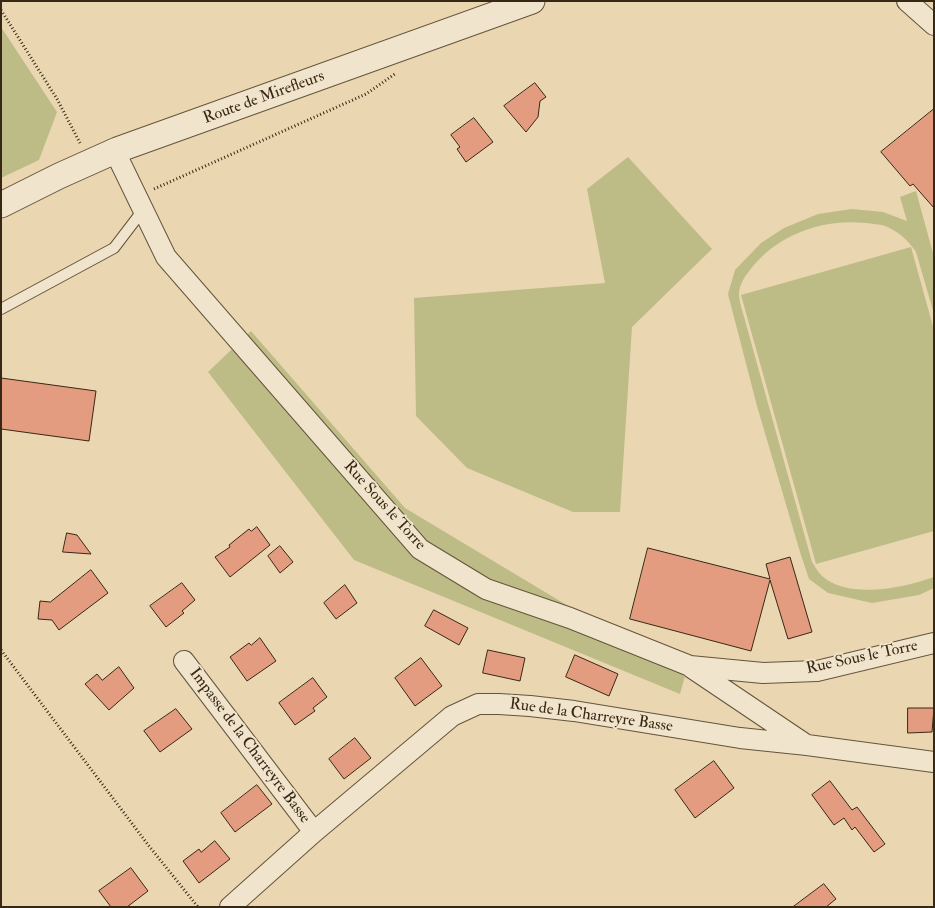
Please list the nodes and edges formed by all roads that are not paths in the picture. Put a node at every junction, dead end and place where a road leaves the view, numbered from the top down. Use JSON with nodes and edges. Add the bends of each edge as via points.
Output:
{"nodes":[{"id":1,"x":532,"y":1,"type":"edge"},
{"id":2,"x":907,"y":1,"type":"edge"},
{"id":3,"x":934,"y":25,"type":"edge"},
{"id":4,"x":117,"y":150,"type":"junction"},
{"id":5,"x":1,"y":205,"type":"edge"},
{"id":6,"x":143,"y":210,"type":"junction"},
{"id":7,"x":1,"y":309,"type":"edge"},
{"id":8,"x":934,"y":643,"type":"edge"},
{"id":9,"x":184,"y":661,"type":"dead end"},
{"id":10,"x":690,"y":666,"type":"junction"},
{"id":11,"x":807,"y":745,"type":"junction"},
{"id":12,"x":934,"y":762,"type":"edge"},
{"id":13,"x":314,"y":832,"type":"junction"},
{"id":14,"x":230,"y":907,"type":"edge"}],
"edges":[{"from":1,"to":4,"type":"street","name":"Route de Mirefleurs"},
{"from":2,"to":3,"type":"street"},
{"from":4,"to":5,"type":"street","name":"Route de Mirefleurs"},
{"from":4,"to":6,"type":"street","name":"Rue Sous le Torre"},
{"from":6,"to":7,"type":"lane","via":[[114,248]]},
{"from":6,"to":10,"type":"street","name":"Rue Sous le Torre","via":[[166,257],[420,549],[486,589],[570,618]]},
{"from":8,"to":10,"type":"street","name":"Rue Sous le Torre","via":[[817,671],[763,673]]},
{"from":9,"to":13,"type":"street","name":"Impasse de la Charreyre Basse"},
{"from":10,"to":11,"type":"street"},
{"from":11,"to":12,"type":"street","name":"Rue de la Charreyre Basse"},
{"from":11,"to":13,"type":"street","name":"Rue de la Charreyre Basse","via":[[740,738],[574,711],[478,704],[452,716]]},
{"from":13,"to":14,"type":"street","name":"Rue de la Charreyre Basse"}]}
